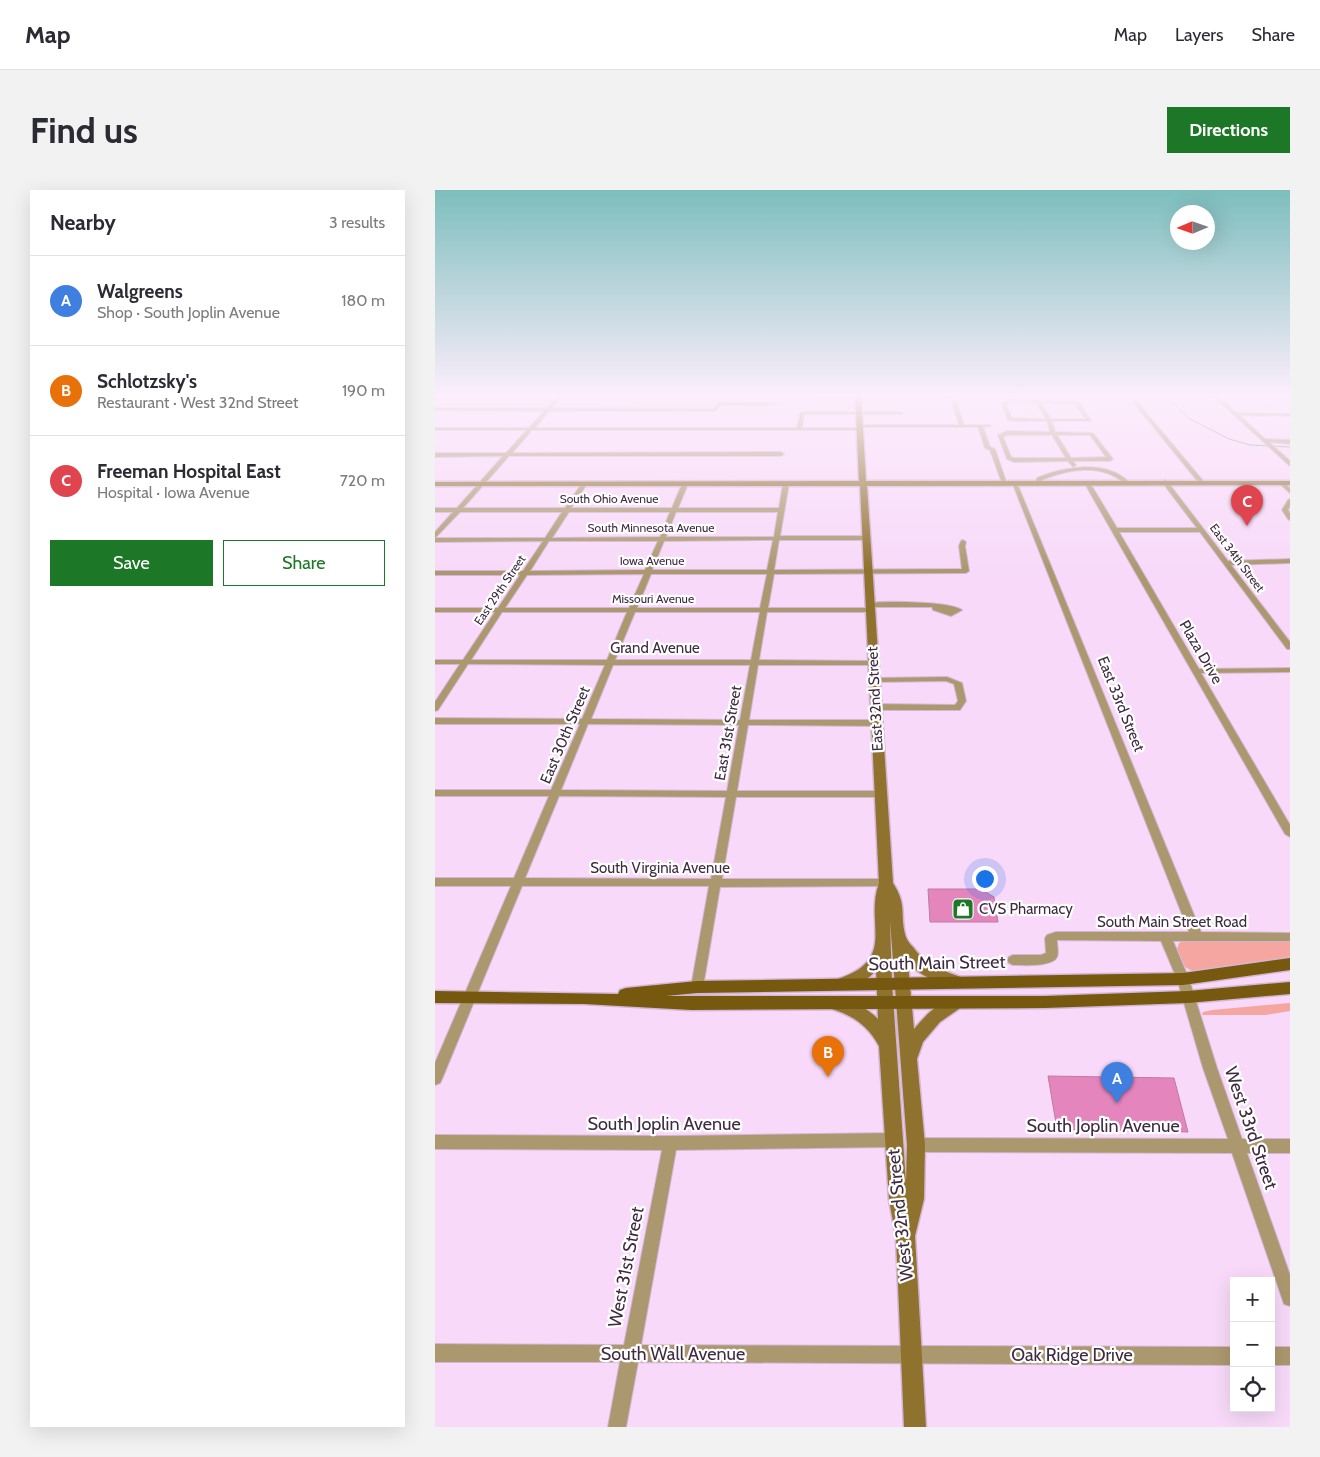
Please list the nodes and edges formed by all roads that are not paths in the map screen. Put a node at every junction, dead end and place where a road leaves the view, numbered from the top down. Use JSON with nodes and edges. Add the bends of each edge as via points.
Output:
{"nodes":[{"id":1,"x":511,"y":453,"type":"edge"},
{"id":2,"x":862,"y":453,"type":"edge"},
{"id":3,"x":994,"y":453,"type":"edge"},
{"id":4,"x":1007,"y":453,"type":"edge"},
{"id":5,"x":1065,"y":453,"type":"edge"},
{"id":6,"x":1106,"y":453,"type":"edge"},
{"id":7,"x":1177,"y":453,"type":"edge"},
{"id":8,"x":1278,"y":453,"type":"edge"},
{"id":9,"x":781,"y":454,"type":"dead end"},
{"id":10,"x":435,"y":455,"type":"edge"},
{"id":11,"x":509,"y":455,"type":"junction"},
{"id":12,"x":1070,"y":460,"type":"junction"},
{"id":13,"x":1290,"y":464,"type":"edge"},
{"id":14,"x":1075,"y":468,"type":"junction"},
{"id":15,"x":1165,"y":482,"type":"junction"},
{"id":16,"x":1202,"y":482,"type":"junction"},
{"id":17,"x":864,"y":483,"type":"junction"},
{"id":18,"x":1009,"y":483,"type":"junction"},
{"id":19,"x":1127,"y":483,"type":"junction"},
{"id":20,"x":1286,"y":483,"type":"edge"},
{"id":21,"x":435,"y":484,"type":"edge"},
{"id":22,"x":483,"y":484,"type":"junction"},
{"id":23,"x":584,"y":484,"type":"junction"},
{"id":24,"x":685,"y":484,"type":"junction"},
{"id":25,"x":787,"y":484,"type":"junction"},
{"id":26,"x":1038,"y":484,"type":"junction"},
{"id":27,"x":1088,"y":484,"type":"junction"},
{"id":28,"x":1290,"y":491,"type":"edge"},
{"id":29,"x":1290,"y":501,"type":"edge"},
{"id":30,"x":435,"y":510,"type":"edge"},
{"id":31,"x":459,"y":510,"type":"junction"},
{"id":32,"x":567,"y":510,"type":"junction"},
{"id":33,"x":675,"y":510,"type":"junction"},
{"id":34,"x":782,"y":510,"type":"junction"},
{"id":35,"x":1290,"y":518,"type":"edge"},
{"id":36,"x":1114,"y":530,"type":"junction"},
{"id":37,"x":1202,"y":530,"type":"junction"},
{"id":38,"x":435,"y":538,"type":"edge"},
{"id":39,"x":867,"y":538,"type":"junction"},
{"id":40,"x":547,"y":539,"type":"junction"},
{"id":41,"x":662,"y":539,"type":"junction"},
{"id":42,"x":777,"y":539,"type":"junction"},
{"id":43,"x":963,"y":542,"type":"dead end"},
{"id":44,"x":1290,"y":561,"type":"edge"},
{"id":45,"x":1227,"y":563,"type":"junction"},
{"id":46,"x":525,"y":572,"type":"junction"},
{"id":47,"x":648,"y":572,"type":"junction"},
{"id":48,"x":771,"y":572,"type":"junction"},
{"id":49,"x":869,"y":572,"type":"junction"},
{"id":50,"x":435,"y":573,"type":"edge"},
{"id":51,"x":933,"y":605,"type":"dead end"},
{"id":52,"x":871,"y":608,"type":"junction"},
{"id":53,"x":435,"y":610,"type":"edge"},
{"id":54,"x":500,"y":610,"type":"junction"},
{"id":55,"x":632,"y":610,"type":"junction"},
{"id":56,"x":765,"y":610,"type":"junction"},
{"id":57,"x":1290,"y":647,"type":"edge"},
{"id":58,"x":435,"y":662,"type":"edge"},
{"id":59,"x":466,"y":662,"type":"junction"},
{"id":60,"x":610,"y":662,"type":"junction"},
{"id":61,"x":755,"y":662,"type":"junction"},
{"id":62,"x":874,"y":663,"type":"junction"},
{"id":63,"x":1290,"y":670,"type":"edge"},
{"id":64,"x":1196,"y":671,"type":"junction"},
{"id":65,"x":875,"y":680,"type":"junction"},
{"id":66,"x":875,"y":707,"type":"junction"},
{"id":67,"x":435,"y":708,"type":"edge"},
{"id":68,"x":435,"y":720,"type":"edge"},
{"id":69,"x":586,"y":722,"type":"junction"},
{"id":70,"x":745,"y":722,"type":"junction"},
{"id":71,"x":877,"y":723,"type":"junction"},
{"id":72,"x":435,"y":793,"type":"edge"},
{"id":73,"x":555,"y":793,"type":"junction"},
{"id":74,"x":731,"y":794,"type":"junction"},
{"id":75,"x":880,"y":794,"type":"junction"},
{"id":76,"x":1290,"y":834,"type":"edge"},
{"id":77,"x":435,"y":882,"type":"edge"},
{"id":78,"x":517,"y":882,"type":"junction"},
{"id":79,"x":716,"y":883,"type":"junction"},
{"id":80,"x":886,"y":883,"type":"junction"},
{"id":81,"x":898,"y":936,"type":"junction"},
{"id":82,"x":1165,"y":936,"type":"junction"},
{"id":83,"x":1197,"y":937,"type":"junction"},
{"id":84,"x":1290,"y":937,"type":"edge"},
{"id":85,"x":883,"y":949,"type":"junction"},
{"id":86,"x":1013,"y":960,"type":"dead end"},
{"id":87,"x":1290,"y":964,"type":"edge"},
{"id":88,"x":1183,"y":979,"type":"junction"},
{"id":89,"x":964,"y":982,"type":"junction"},
{"id":90,"x":884,"y":984,"type":"junction"},
{"id":91,"x":902,"y":984,"type":"junction"},
{"id":92,"x":837,"y":985,"type":"junction"},
{"id":93,"x":697,"y":988,"type":"junction"},
{"id":94,"x":1290,"y":988,"type":"edge"},
{"id":95,"x":435,"y":997,"type":"edge"},
{"id":96,"x":469,"y":997,"type":"junction"},
{"id":97,"x":1188,"y":997,"type":"junction"},
{"id":98,"x":584,"y":998,"type":"junction"},
{"id":99,"x":957,"y":1002,"type":"junction"},
{"id":100,"x":886,"y":1003,"type":"junction"},
{"id":101,"x":904,"y":1003,"type":"junction"},
{"id":102,"x":837,"y":1004,"type":"junction"},
{"id":103,"x":889,"y":1048,"type":"junction"},
{"id":104,"x":910,"y":1064,"type":"junction"},
{"id":105,"x":435,"y":1079,"type":"edge"},
{"id":106,"x":893,"y":1140,"type":"junction"},
{"id":107,"x":435,"y":1142,"type":"edge"},
{"id":108,"x":669,"y":1143,"type":"junction"},
{"id":109,"x":916,"y":1145,"type":"junction"},
{"id":110,"x":1238,"y":1145,"type":"junction"},
{"id":111,"x":1290,"y":1146,"type":"edge"},
{"id":112,"x":906,"y":1238,"type":"junction"},
{"id":113,"x":1290,"y":1298,"type":"edge"},
{"id":114,"x":435,"y":1353,"type":"edge"},
{"id":115,"x":911,"y":1353,"type":"junction"},
{"id":116,"x":630,"y":1354,"type":"junction"},
{"id":117,"x":1230,"y":1356,"type":"edge"},
{"id":118,"x":1275,"y":1356,"type":"edge"},
{"id":119,"x":1290,"y":1356,"type":"edge"},
{"id":120,"x":617,"y":1427,"type":"edge"},
{"id":121,"x":915,"y":1427,"type":"edge"}],
"edges":[{"from":1,"to":11,"type":"street"},
{"from":2,"to":17,"type":"main road","name":"East 32nd Street"},
{"from":3,"to":18,"type":"street","name":"East 33rd Street"},
{"from":4,"to":12,"type":"street","via":[[1009,458],[1021,461]]},
{"from":5,"to":12,"type":"street"},
{"from":6,"to":12,"type":"street","via":[[1110,459]]},
{"from":7,"to":16,"type":"street"},
{"from":8,"to":13,"type":"street"},
{"from":9,"to":11,"type":"street"},
{"from":10,"to":11,"type":"street"},
{"from":11,"to":22,"type":"street"},
{"from":12,"to":14,"type":"street"},
{"from":14,"to":19,"type":"street","via":[[1113,473]]},
{"from":14,"to":26,"type":"street","via":[[1052,473],[1039,479]]},
{"from":15,"to":16,"type":"main road"},
{"from":15,"to":19,"type":"main road"},
{"from":15,"to":37,"type":"street","name":"East 34th Street"},
{"from":16,"to":20,"type":"main road"},
{"from":17,"to":18,"type":"main road"},
{"from":17,"to":25,"type":"main road"},
{"from":17,"to":39,"type":"main road","name":"East 32nd Street"},
{"from":18,"to":26,"type":"main road"},
{"from":18,"to":83,"type":"street","name":"East 33rd Street"},
{"from":19,"to":27,"type":"main road"},
{"from":20,"to":28,"type":"street"},
{"from":21,"to":22,"type":"main road"},
{"from":22,"to":23,"type":"main road"},
{"from":22,"to":31,"type":"street"},
{"from":23,"to":24,"type":"main road"},
{"from":23,"to":32,"type":"street","name":"East 29th Street"},
{"from":24,"to":25,"type":"main road"},
{"from":24,"to":33,"type":"street","name":"East 30th Street"},
{"from":25,"to":34,"type":"street","name":"East 31st Street"},
{"from":26,"to":27,"type":"main road"},
{"from":27,"to":36,"type":"street","name":"Plaza Drive"},
{"from":29,"to":35,"type":"street","via":[[1285,510]]},
{"from":30,"to":31,"type":"street","name":"South Ohio Avenue"},
{"from":31,"to":32,"type":"street","name":"South Ohio Avenue"},
{"from":31,"to":38,"type":"street"},
{"from":32,"to":33,"type":"street","name":"South Ohio Avenue"},
{"from":32,"to":40,"type":"street","name":"East 29th Street"},
{"from":33,"to":34,"type":"street","name":"South Ohio Avenue"},
{"from":33,"to":41,"type":"street","name":"East 30th Street"},
{"from":34,"to":42,"type":"street","name":"East 31st Street"},
{"from":36,"to":37,"type":"street"},
{"from":36,"to":64,"type":"street","name":"Plaza Drive"},
{"from":37,"to":45,"type":"street","name":"East 34th Street"},
{"from":38,"to":40,"type":"street","name":"South Minnesota Avenue"},
{"from":39,"to":42,"type":"street","name":"South Minnesota Avenue"},
{"from":39,"to":49,"type":"main road","name":"East 32nd Street"},
{"from":40,"to":41,"type":"street","name":"South Minnesota Avenue"},
{"from":40,"to":46,"type":"street","name":"East 29th Street"},
{"from":41,"to":42,"type":"street","name":"South Minnesota Avenue"},
{"from":41,"to":47,"type":"street","name":"East 30th Street"},
{"from":42,"to":48,"type":"street","name":"East 31st Street"},
{"from":43,"to":49,"type":"street","name":"Iowa Avenue","via":[[966,571]]},
{"from":44,"to":45,"type":"street"},
{"from":45,"to":57,"type":"street","name":"East 34th Street"},
{"from":46,"to":47,"type":"street","name":"Iowa Avenue"},
{"from":46,"to":50,"type":"street","name":"Iowa Avenue"},
{"from":46,"to":54,"type":"street","name":"East 29th Street"},
{"from":47,"to":48,"type":"street","name":"Iowa Avenue"},
{"from":47,"to":55,"type":"street","name":"East 30th Street"},
{"from":48,"to":49,"type":"street","name":"Iowa Avenue"},
{"from":48,"to":56,"type":"street","name":"East 31st Street"},
{"from":49,"to":52,"type":"main road","name":"East 32nd Street"},
{"from":51,"to":52,"type":"street","name":"Missouri Avenue"},
{"from":52,"to":56,"type":"street","name":"Missouri Avenue"},
{"from":52,"to":62,"type":"main road","name":"East 32nd Street"},
{"from":53,"to":54,"type":"street","name":"Missouri Avenue"},
{"from":54,"to":55,"type":"street","name":"Missouri Avenue"},
{"from":54,"to":59,"type":"street","name":"East 29th Street"},
{"from":55,"to":56,"type":"street","name":"Missouri Avenue"},
{"from":55,"to":60,"type":"street","name":"East 30th Street"},
{"from":56,"to":61,"type":"street","name":"East 31st Street"},
{"from":58,"to":59,"type":"street","name":"Grand Avenue"},
{"from":59,"to":60,"type":"street","name":"Grand Avenue"},
{"from":59,"to":67,"type":"street","name":"East 29th Street"},
{"from":60,"to":61,"type":"street","name":"Grand Avenue"},
{"from":60,"to":69,"type":"street","name":"East 30th Street"},
{"from":61,"to":62,"type":"street","name":"Grand Avenue"},
{"from":61,"to":70,"type":"street","name":"East 31st Street"},
{"from":62,"to":65,"type":"main road","name":"East 32nd Street"},
{"from":63,"to":64,"type":"street"},
{"from":64,"to":76,"type":"street","name":"Plaza Drive"},
{"from":65,"to":66,"type":"main road","name":"East 32nd Street"},
{"from":65,"to":66,"type":"street","via":[[947,679],[958,683],[962,701],[957,708]]},
{"from":66,"to":71,"type":"main road","name":"East 32nd Street"},
{"from":68,"to":69,"type":"street"},
{"from":69,"to":70,"type":"street"},
{"from":69,"to":73,"type":"street","name":"East 30th Street"},
{"from":70,"to":71,"type":"street"},
{"from":70,"to":74,"type":"street","name":"East 31st Street"},
{"from":71,"to":75,"type":"main road","name":"East 32nd Street"},
{"from":72,"to":73,"type":"street"},
{"from":73,"to":74,"type":"street"},
{"from":73,"to":78,"type":"street","name":"East 30th Street"},
{"from":74,"to":75,"type":"street"},
{"from":74,"to":79,"type":"street","name":"East 31st Street"},
{"from":75,"to":80,"type":"main road","name":"East 32nd Street"},
{"from":77,"to":78,"type":"street","name":"South Virginia Avenue"},
{"from":78,"to":79,"type":"street","name":"South Virginia Avenue"},
{"from":78,"to":96,"type":"street","name":"East 30th Street"},
{"from":79,"to":80,"type":"street","name":"South Virginia Avenue"},
{"from":79,"to":93,"type":"street","name":"East 31st Street"},
{"from":80,"to":81,"type":"main road","via":[[895,898]]},
{"from":80,"to":85,"type":"main road","name":"East 32nd Street","via":[[882,894]]},
{"from":81,"to":89,"type":"main road","via":[[913,961],[934,976]]},
{"from":81,"to":91,"type":"main road"},
{"from":82,"to":83,"type":"street","name":"South Main Street Road"},
{"from":82,"to":86,"type":"street","name":"South Main Street Road","via":[[1055,936],[1051,938],[1052,956],[1042,960]]},
{"from":82,"to":88,"type":"street"},
{"from":83,"to":84,"type":"street","name":"South Main Street Road"},
{"from":85,"to":90,"type":"main road","name":"East 32nd Street"},
{"from":85,"to":92,"type":"main road","via":[[859,978]]},
{"from":87,"to":88,"type":"main road","name":"South Main Street"},
{"from":88,"to":89,"type":"main road","name":"South Main Street"},
{"from":88,"to":97,"type":"street"},
{"from":89,"to":91,"type":"main road","name":"South Main Street"},
{"from":90,"to":91,"type":"main road","name":"South Main Street"},
{"from":90,"to":92,"type":"main road","name":"South Main Street"},
{"from":90,"to":100,"type":"main road","name":"East 32nd Street"},
{"from":91,"to":101,"type":"main road"},
{"from":92,"to":93,"type":"main road","name":"South Main Street"},
{"from":93,"to":98,"type":"main road","name":"South Main Street"},
{"from":94,"to":97,"type":"main road","name":"South Main Street"},
{"from":95,"to":96,"type":"main road","name":"South Main Street"},
{"from":96,"to":98,"type":"main road","name":"South Main Street"},
{"from":96,"to":105,"type":"street","name":"East 30th Street"},
{"from":97,"to":99,"type":"main road","name":"South Main Street"},
{"from":97,"to":110,"type":"street","name":"West 33rd Street"},
{"from":98,"to":102,"type":"main road","name":"South Main Street","via":[[691,1004]]},
{"from":99,"to":101,"type":"main road","name":"South Main Street"},
{"from":99,"to":104,"type":"main road","via":[[934,1017],[915,1039]]},
{"from":100,"to":101,"type":"main road","name":"South Main Street"},
{"from":100,"to":102,"type":"main road","name":"South Main Street"},
{"from":100,"to":103,"type":"main road","name":"West 32nd Street"},
{"from":101,"to":104,"type":"main road"},
{"from":102,"to":103,"type":"main road","via":[[859,1011],[878,1028]]},
{"from":103,"to":106,"type":"main road","name":"West 32nd Street"},
{"from":104,"to":109,"type":"main road"},
{"from":106,"to":108,"type":"street","name":"South Joplin Avenue"},
{"from":106,"to":112,"type":"main road","name":"West 32nd Street","via":[[898,1200]]},
{"from":107,"to":108,"type":"street","name":"South Joplin Avenue"},
{"from":108,"to":116,"type":"street","name":"West 31st Street"},
{"from":109,"to":110,"type":"street","name":"South Joplin Avenue"},
{"from":109,"to":112,"type":"main road","via":[[915,1199]]},
{"from":110,"to":111,"type":"street","name":"South Joplin Avenue"},
{"from":110,"to":113,"type":"street","name":"West 33rd Street"},
{"from":112,"to":115,"type":"main road","name":"West 32nd Street"},
{"from":114,"to":116,"type":"street","name":"South Wall Avenue"},
{"from":115,"to":116,"type":"street","name":"South Wall Avenue"},
{"from":115,"to":117,"type":"street","name":"Oak Ridge Drive"},
{"from":115,"to":121,"type":"main road","name":"West 32nd Street"},
{"from":116,"to":120,"type":"street","name":"West 31st Street"},
{"from":118,"to":119,"type":"street"}]}
